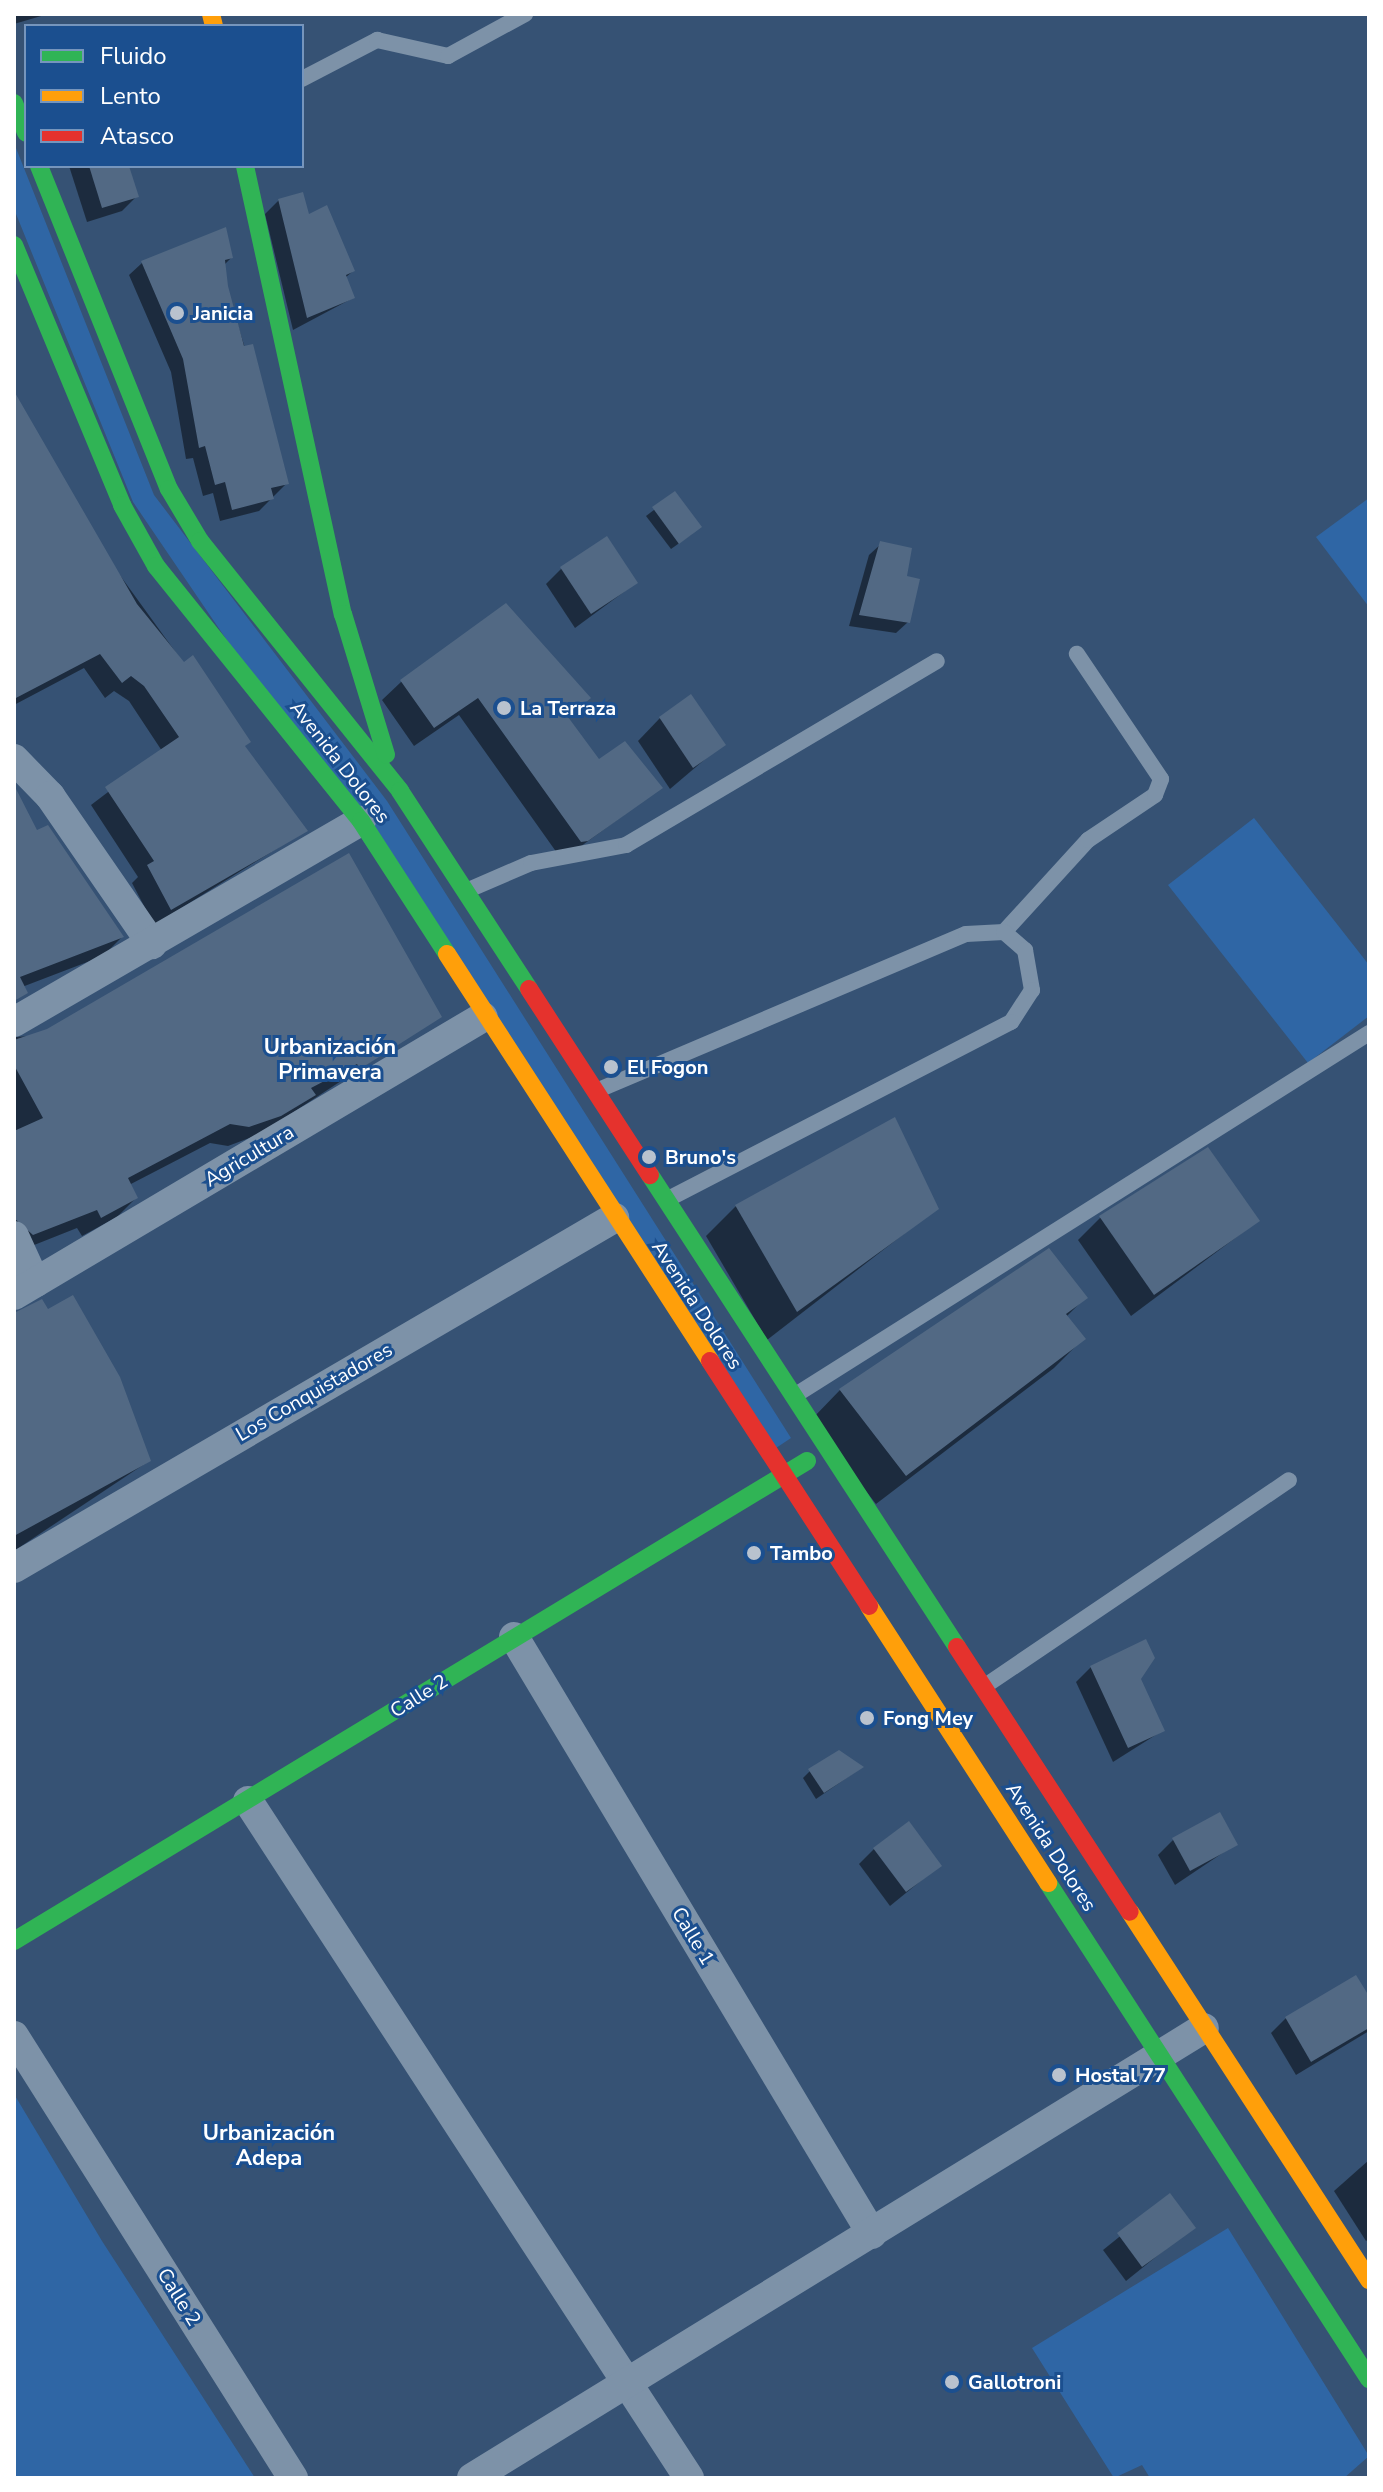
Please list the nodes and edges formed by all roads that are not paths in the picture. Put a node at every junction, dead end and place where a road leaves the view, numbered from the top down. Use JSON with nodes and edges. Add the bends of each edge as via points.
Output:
{"nodes":[{"id":1,"x":525,"y":14,"type":"edge"},
{"id":2,"x":304,"y":78,"type":"edge"},
{"id":3,"x":14,"y":103,"type":"edge"},
{"id":4,"x":24,"y":128,"type":"edge"},
{"id":5,"x":40,"y":168,"type":"edge"},
{"id":6,"x":245,"y":168,"type":"edge"},
{"id":7,"x":14,"y":245,"type":"edge"},
{"id":8,"x":26,"y":308,"type":"edge"},
{"id":9,"x":1077,"y":654,"type":"dead end"},
{"id":10,"x":937,"y":661,"type":"dead end"},
{"id":11,"x":14,"y":759,"type":"edge"},
{"id":12,"x":400,"y":791,"type":"junction"},
{"id":13,"x":361,"y":821,"type":"junction"},
{"id":14,"x":464,"y":892,"type":"junction"},
{"id":15,"x":1004,"y":932,"type":"junction"},
{"id":16,"x":152,"y":944,"type":"junction"},
{"id":17,"x":483,"y":1017,"type":"junction"},
{"id":18,"x":14,"y":1022,"type":"edge"},
{"id":19,"x":1369,"y":1033,"type":"edge"},
{"id":20,"x":593,"y":1092,"type":"junction"},
{"id":21,"x":663,"y":1202,"type":"junction"},
{"id":22,"x":614,"y":1218,"type":"junction"},
{"id":23,"x":14,"y":1236,"type":"edge"},
{"id":24,"x":24,"y":1288,"type":"edge"},
{"id":25,"x":790,"y":1399,"type":"junction"},
{"id":26,"x":823,"y":1451,"type":"junction"},
{"id":27,"x":782,"y":1475,"type":"junction"},
{"id":28,"x":1289,"y":1480,"type":"dead end"},
{"id":29,"x":14,"y":1568,"type":"edge"},
{"id":30,"x":514,"y":1637,"type":"junction"},
{"id":31,"x":980,"y":1689,"type":"junction"},
{"id":32,"x":248,"y":1801,"type":"junction"},
{"id":33,"x":14,"y":1941,"type":"edge"},
{"id":34,"x":1204,"y":2028,"type":"junction"},
{"id":35,"x":14,"y":2036,"type":"edge"},
{"id":36,"x":1161,"y":2056,"type":"junction"},
{"id":37,"x":872,"y":2234,"type":"junction"},
{"id":38,"x":1369,"y":2280,"type":"edge"},
{"id":39,"x":1369,"y":2379,"type":"edge"},
{"id":40,"x":628,"y":2381,"type":"junction"},
{"id":41,"x":293,"y":2478,"type":"edge"},
{"id":42,"x":472,"y":2478,"type":"edge"},
{"id":43,"x":689,"y":2478,"type":"edge"}],
"edges":[{"from":1,"to":2,"type":"lane","via":[[448,56],[377,40]]},
{"from":3,"to":4,"type":"main road"},
{"from":5,"to":12,"type":"main road","name":"Avenida Dolores","via":[[169,489],[200,541]]},
{"from":6,"to":12,"type":"main road","via":[[343,614]]},
{"from":7,"to":8,"type":"main road","name":"Avenida Dolores"},
{"from":8,"to":13,"type":"main road","name":"Avenida Dolores","via":[[156,566]]},
{"from":9,"to":15,"type":"lane","via":[[1161,779],[1155,795],[1088,840]]},
{"from":10,"to":14,"type":"lane","via":[[626,845],[531,863]]},
{"from":11,"to":16,"type":"street","via":[[50,796]]},
{"from":12,"to":14,"type":"main road","name":"Avenida Dolores"},
{"from":13,"to":16,"type":"street"},
{"from":13,"to":17,"type":"main road","name":"Avenida Dolores"},
{"from":14,"to":20,"type":"main road","name":"Avenida Dolores"},
{"from":15,"to":20,"type":"lane","via":[[966,934]]},
{"from":15,"to":21,"type":"lane","via":[[1025,950],[1032,990],[1011,1022]]},
{"from":16,"to":18,"type":"street"},
{"from":17,"to":22,"type":"main road","name":"Avenida Dolores"},
{"from":17,"to":24,"type":"street","name":"Agricultura"},
{"from":19,"to":25,"type":"lane"},
{"from":20,"to":21,"type":"main road","name":"Avenida Dolores"},
{"from":21,"to":25,"type":"main road","name":"Avenida Dolores"},
{"from":22,"to":27,"type":"main road","name":"Avenida Dolores"},
{"from":22,"to":29,"type":"street","name":"Los Conquistadores"},
{"from":23,"to":24,"type":"street"},
{"from":25,"to":26,"type":"main road","name":"Avenida Dolores"},
{"from":26,"to":27,"type":"main road","name":"Calle 2"},
{"from":26,"to":31,"type":"main road","name":"Avenida Dolores"},
{"from":27,"to":30,"type":"main road","name":"Calle 2"},
{"from":27,"to":36,"type":"main road","name":"Avenida Dolores"},
{"from":28,"to":31,"type":"lane"},
{"from":30,"to":32,"type":"main road","name":"Calle 2"},
{"from":30,"to":37,"type":"street","name":"Calle 1"},
{"from":31,"to":34,"type":"main road","name":"Avenida Dolores"},
{"from":32,"to":33,"type":"main road","name":"Calle 2"},
{"from":32,"to":40,"type":"street"},
{"from":34,"to":36,"type":"street"},
{"from":34,"to":38,"type":"main road","name":"Avenida Dolores"},
{"from":35,"to":41,"type":"street","name":"Calle 2"},
{"from":36,"to":37,"type":"street"},
{"from":36,"to":39,"type":"main road","name":"Avenida Dolores"},
{"from":37,"to":40,"type":"street"},
{"from":40,"to":42,"type":"street"},
{"from":40,"to":43,"type":"street"}]}
